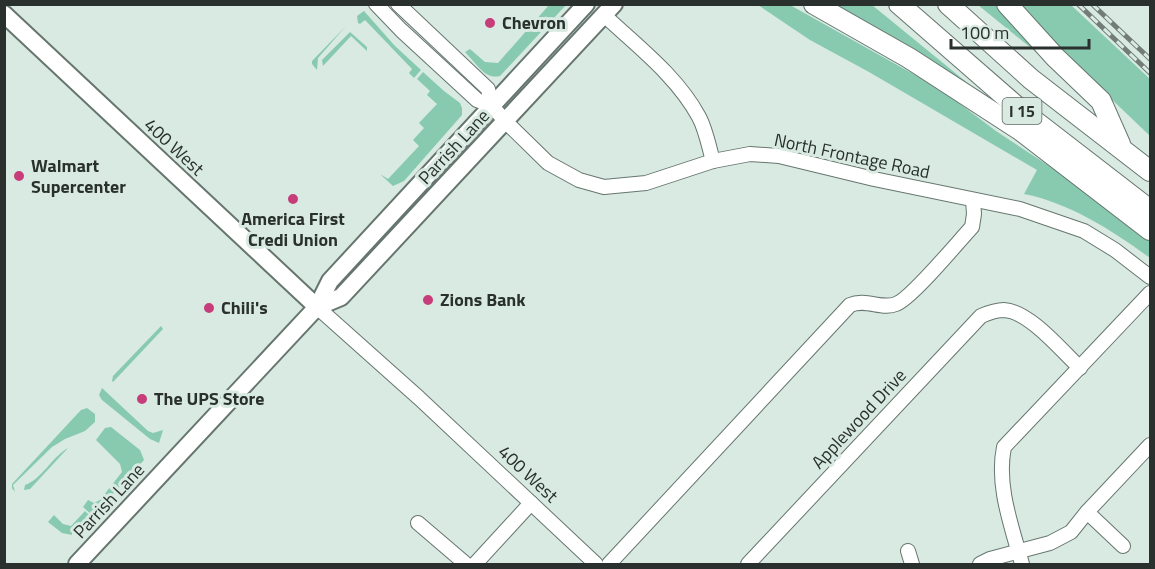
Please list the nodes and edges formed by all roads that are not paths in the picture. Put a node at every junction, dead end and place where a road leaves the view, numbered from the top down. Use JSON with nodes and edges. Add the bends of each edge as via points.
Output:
{"nodes":[{"id":1,"x":376,"y":4,"type":"edge"},
{"id":2,"x":398,"y":4,"type":"edge"},
{"id":3,"x":586,"y":4,"type":"edge"},
{"id":4,"x":814,"y":4,"type":"edge"},
{"id":5,"x":899,"y":4,"type":"edge"},
{"id":6,"x":948,"y":4,"type":"edge"},
{"id":7,"x":1007,"y":4,"type":"edge"},
{"id":8,"x":609,"y":10,"type":"edge"},
{"id":9,"x":4,"y":14,"type":"edge"},
{"id":10,"x":492,"y":106,"type":"junction"},
{"id":11,"x":505,"y":122,"type":"junction"},
{"id":12,"x":1121,"y":147,"type":"junction"},
{"id":13,"x":713,"y":161,"type":"junction"},
{"id":14,"x":1150,"y":171,"type":"edge"},
{"id":15,"x":973,"y":200,"type":"junction"},
{"id":16,"x":1150,"y":210,"type":"edge"},
{"id":17,"x":1150,"y":230,"type":"edge"},
{"id":18,"x":1150,"y":277,"type":"edge"},
{"id":19,"x":1150,"y":292,"type":"edge"},
{"id":20,"x":317,"y":307,"type":"junction"},
{"id":21,"x":1080,"y":368,"type":"junction"},
{"id":22,"x":1150,"y":444,"type":"edge"},
{"id":23,"x":531,"y":503,"type":"junction"},
{"id":24,"x":1087,"y":512,"type":"junction"},
{"id":25,"x":418,"y":523,"type":"dead end"},
{"id":26,"x":1124,"y":546,"type":"dead end"},
{"id":27,"x":1020,"y":558,"type":"edge"},
{"id":28,"x":754,"y":562,"type":"edge"},
{"id":29,"x":76,"y":564,"type":"edge"},
{"id":30,"x":466,"y":564,"type":"edge"},
{"id":31,"x":475,"y":564,"type":"edge"},
{"id":32,"x":596,"y":564,"type":"edge"},
{"id":33,"x":609,"y":564,"type":"edge"},
{"id":34,"x":980,"y":564,"type":"edge"}],
"edges":[{"from":1,"to":10,"type":"street","via":[[477,100]]},
{"from":2,"to":10,"type":"street","via":[[488,89]]},
{"from":3,"to":10,"type":"main road","name":"Parrish Lane"},
{"from":4,"to":17,"type":"highway","via":[[909,58],[1020,130]]},
{"from":5,"to":16,"type":"highway","number":"I 15","via":[[1023,112]]},
{"from":6,"to":12,"type":"highway","number":"I 15","via":[[1031,79]]},
{"from":7,"to":12,"type":"highway","via":[[1101,101]]},
{"from":8,"to":11,"type":"main road","name":"Parrish Lane"},
{"from":8,"to":13,"type":"street","via":[[687,97],[700,119]]},
{"from":9,"to":20,"type":"main road","name":"400 West"},
{"from":10,"to":11,"type":"street","name":"North Frontage Road"},
{"from":10,"to":20,"type":"main road","name":"Parrish Lane","via":[[330,282]]},
{"from":11,"to":13,"type":"street","name":"North Frontage Road","via":[[548,163],[579,180],[604,187],[646,183]]},
{"from":11,"to":20,"type":"main road","name":"Parrish Lane","via":[[341,297]]},
{"from":12,"to":14,"type":"highway","number":"I 15"},
{"from":13,"to":15,"type":"street","name":"North Frontage Road","via":[[750,154],[779,156]]},
{"from":15,"to":18,"type":"street","name":"North Frontage Road","via":[[1020,208],[1084,231]]},
{"from":15,"to":33,"type":"street","via":[[972,227],[905,299],[890,306],[866,302],[850,305]]},
{"from":19,"to":21,"type":"street"},
{"from":20,"to":23,"type":"street","name":"400 West"},
{"from":20,"to":29,"type":"main road","name":"Parrish Lane"},
{"from":21,"to":27,"type":"street","via":[[1004,447],[1002,484]]},
{"from":21,"to":28,"type":"street","name":"Applewood Drive","via":[[1025,317],[1004,310],[981,316]]},
{"from":22,"to":24,"type":"street"},
{"from":23,"to":31,"type":"street"},
{"from":23,"to":32,"type":"street","name":"400 West"},
{"from":24,"to":26,"type":"street"},
{"from":24,"to":27,"type":"street","via":[[1071,532]]},
{"from":25,"to":30,"type":"street"},
{"from":27,"to":34,"type":"street","via":[[990,559]]}]}
